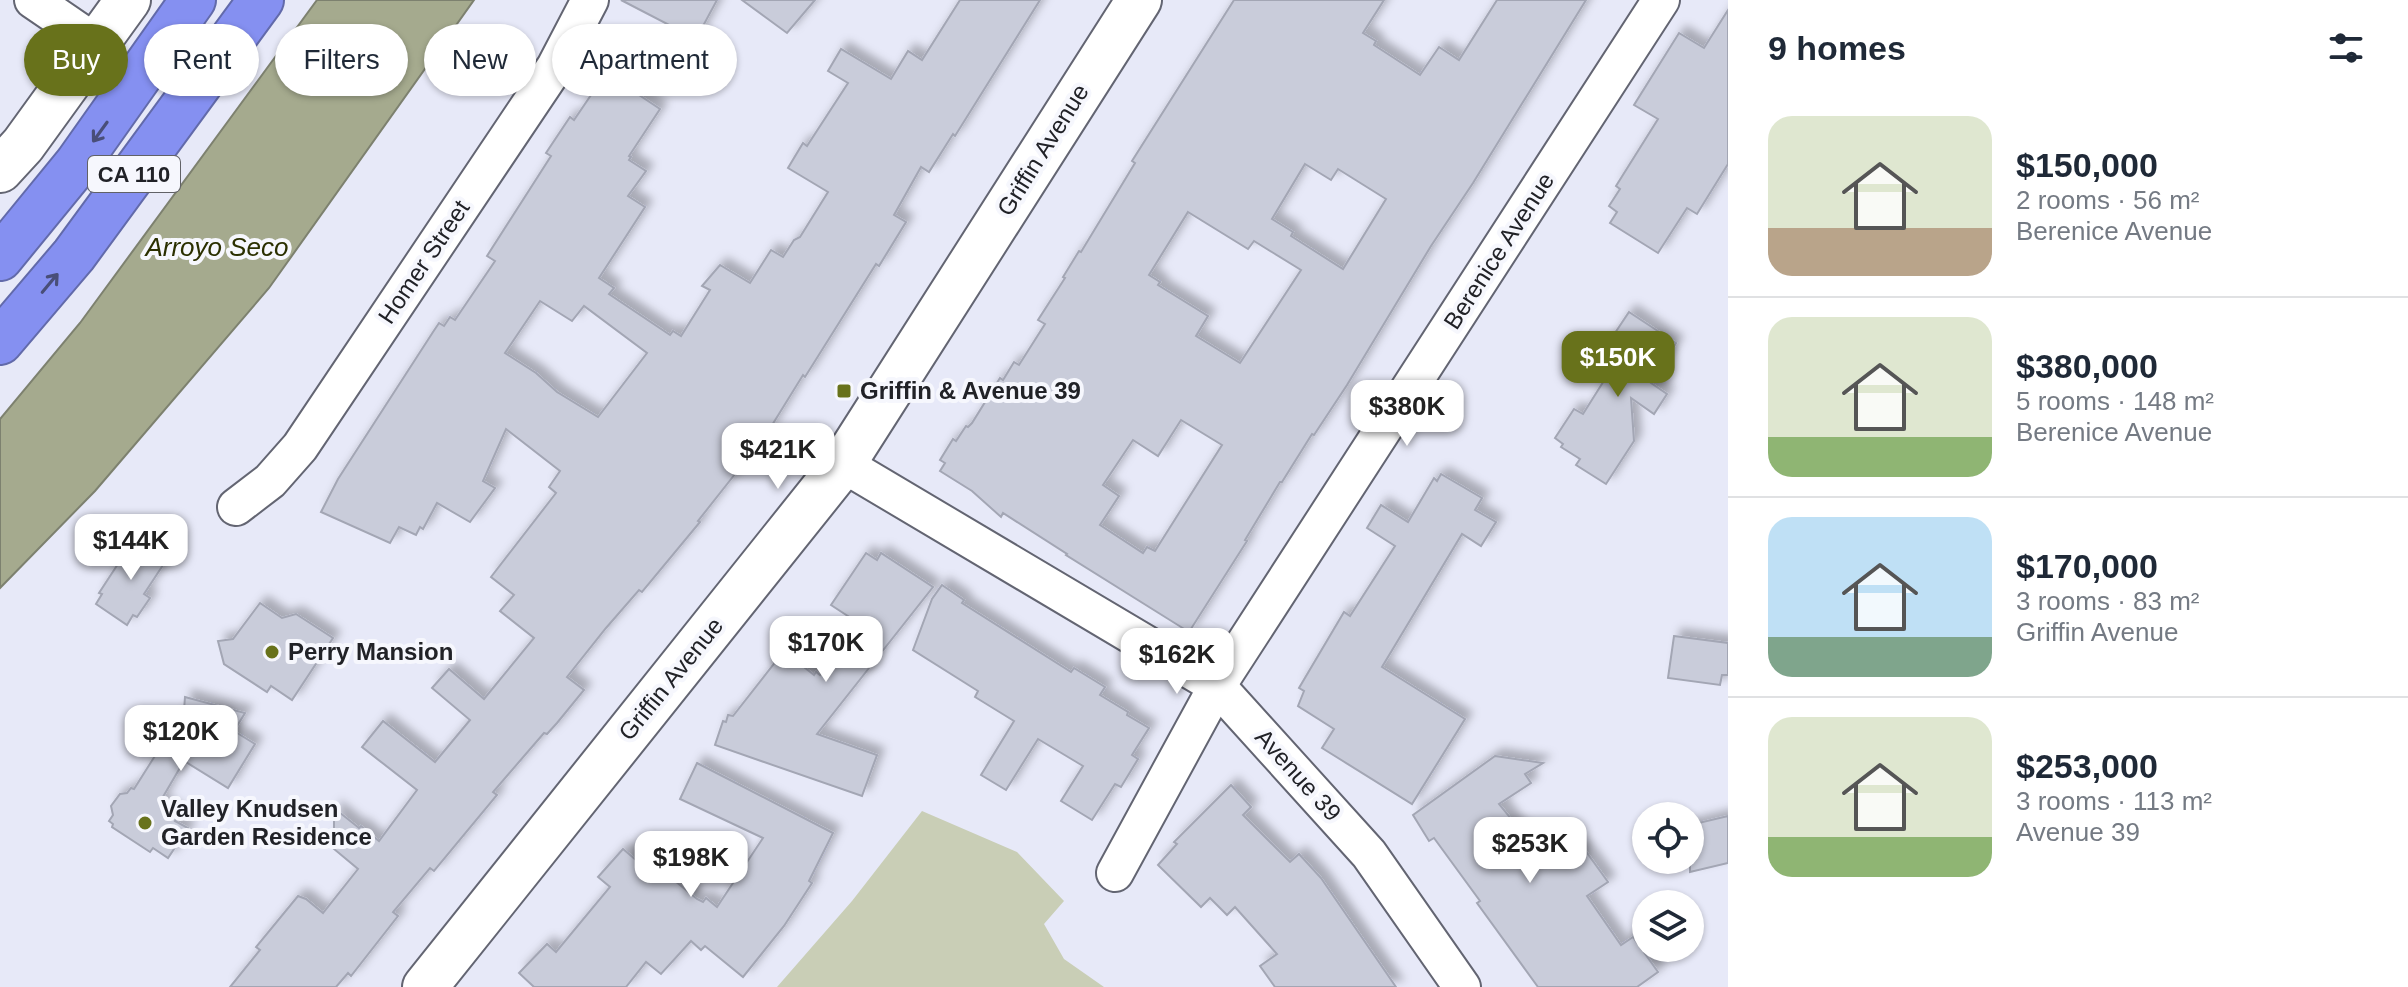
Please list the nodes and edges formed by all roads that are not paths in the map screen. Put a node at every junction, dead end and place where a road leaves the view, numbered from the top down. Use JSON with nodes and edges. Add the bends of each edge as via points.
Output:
{"nodes":[{"id":1,"x":33,"y":0,"type":"edge"},
{"id":2,"x":128,"y":0,"type":"edge"},
{"id":3,"x":193,"y":0,"type":"edge"},
{"id":4,"x":261,"y":0,"type":"edge"},
{"id":5,"x":590,"y":0,"type":"edge"},
{"id":6,"x":1139,"y":0,"type":"edge"},
{"id":7,"x":1661,"y":0,"type":"edge"},
{"id":8,"x":68,"y":24,"type":"edge"},
{"id":9,"x":110,"y":24,"type":"edge"},
{"id":10,"x":58,"y":96,"type":"edge"},
{"id":11,"x":0,"y":170,"type":"edge"},
{"id":12,"x":0,"y":258,"type":"edge"},
{"id":13,"x":0,"y":342,"type":"edge"},
{"id":14,"x":843,"y":464,"type":"junction"},
{"id":15,"x":236,"y":507,"type":"dead end"},
{"id":16,"x":1217,"y":686,"type":"junction"},
{"id":17,"x":1115,"y":873,"type":"dead end"},
{"id":18,"x":425,"y":987,"type":"edge"},
{"id":19,"x":1462,"y":987,"type":"edge"}],
"edges":[{"from":1,"to":8,"type":"street"},
{"from":2,"to":9,"type":"street"},
{"from":3,"to":12,"type":"highway","number":"CA 110","one_way":true,"via":[[77,164]]},
{"from":13,"to":4,"type":"highway","number":"CA 110","one_way":true,"via":[[74,255]]},
{"from":5,"to":15,"type":"street","name":"Homer Street","via":[[555,67],[300,447],[270,481]]},
{"from":6,"to":14,"type":"street","name":"Griffin Avenue"},
{"from":7,"to":16,"type":"street","name":"Berenice Avenue"},
{"from":10,"to":11,"type":"street"},
{"from":14,"to":16,"type":"street","name":"Avenue 39"},
{"from":14,"to":18,"type":"street","name":"Griffin Avenue"},
{"from":16,"to":17,"type":"street","name":"Berenice Avenue"},
{"from":16,"to":19,"type":"street","name":"Avenue 39","via":[[1369,854]]}]}
